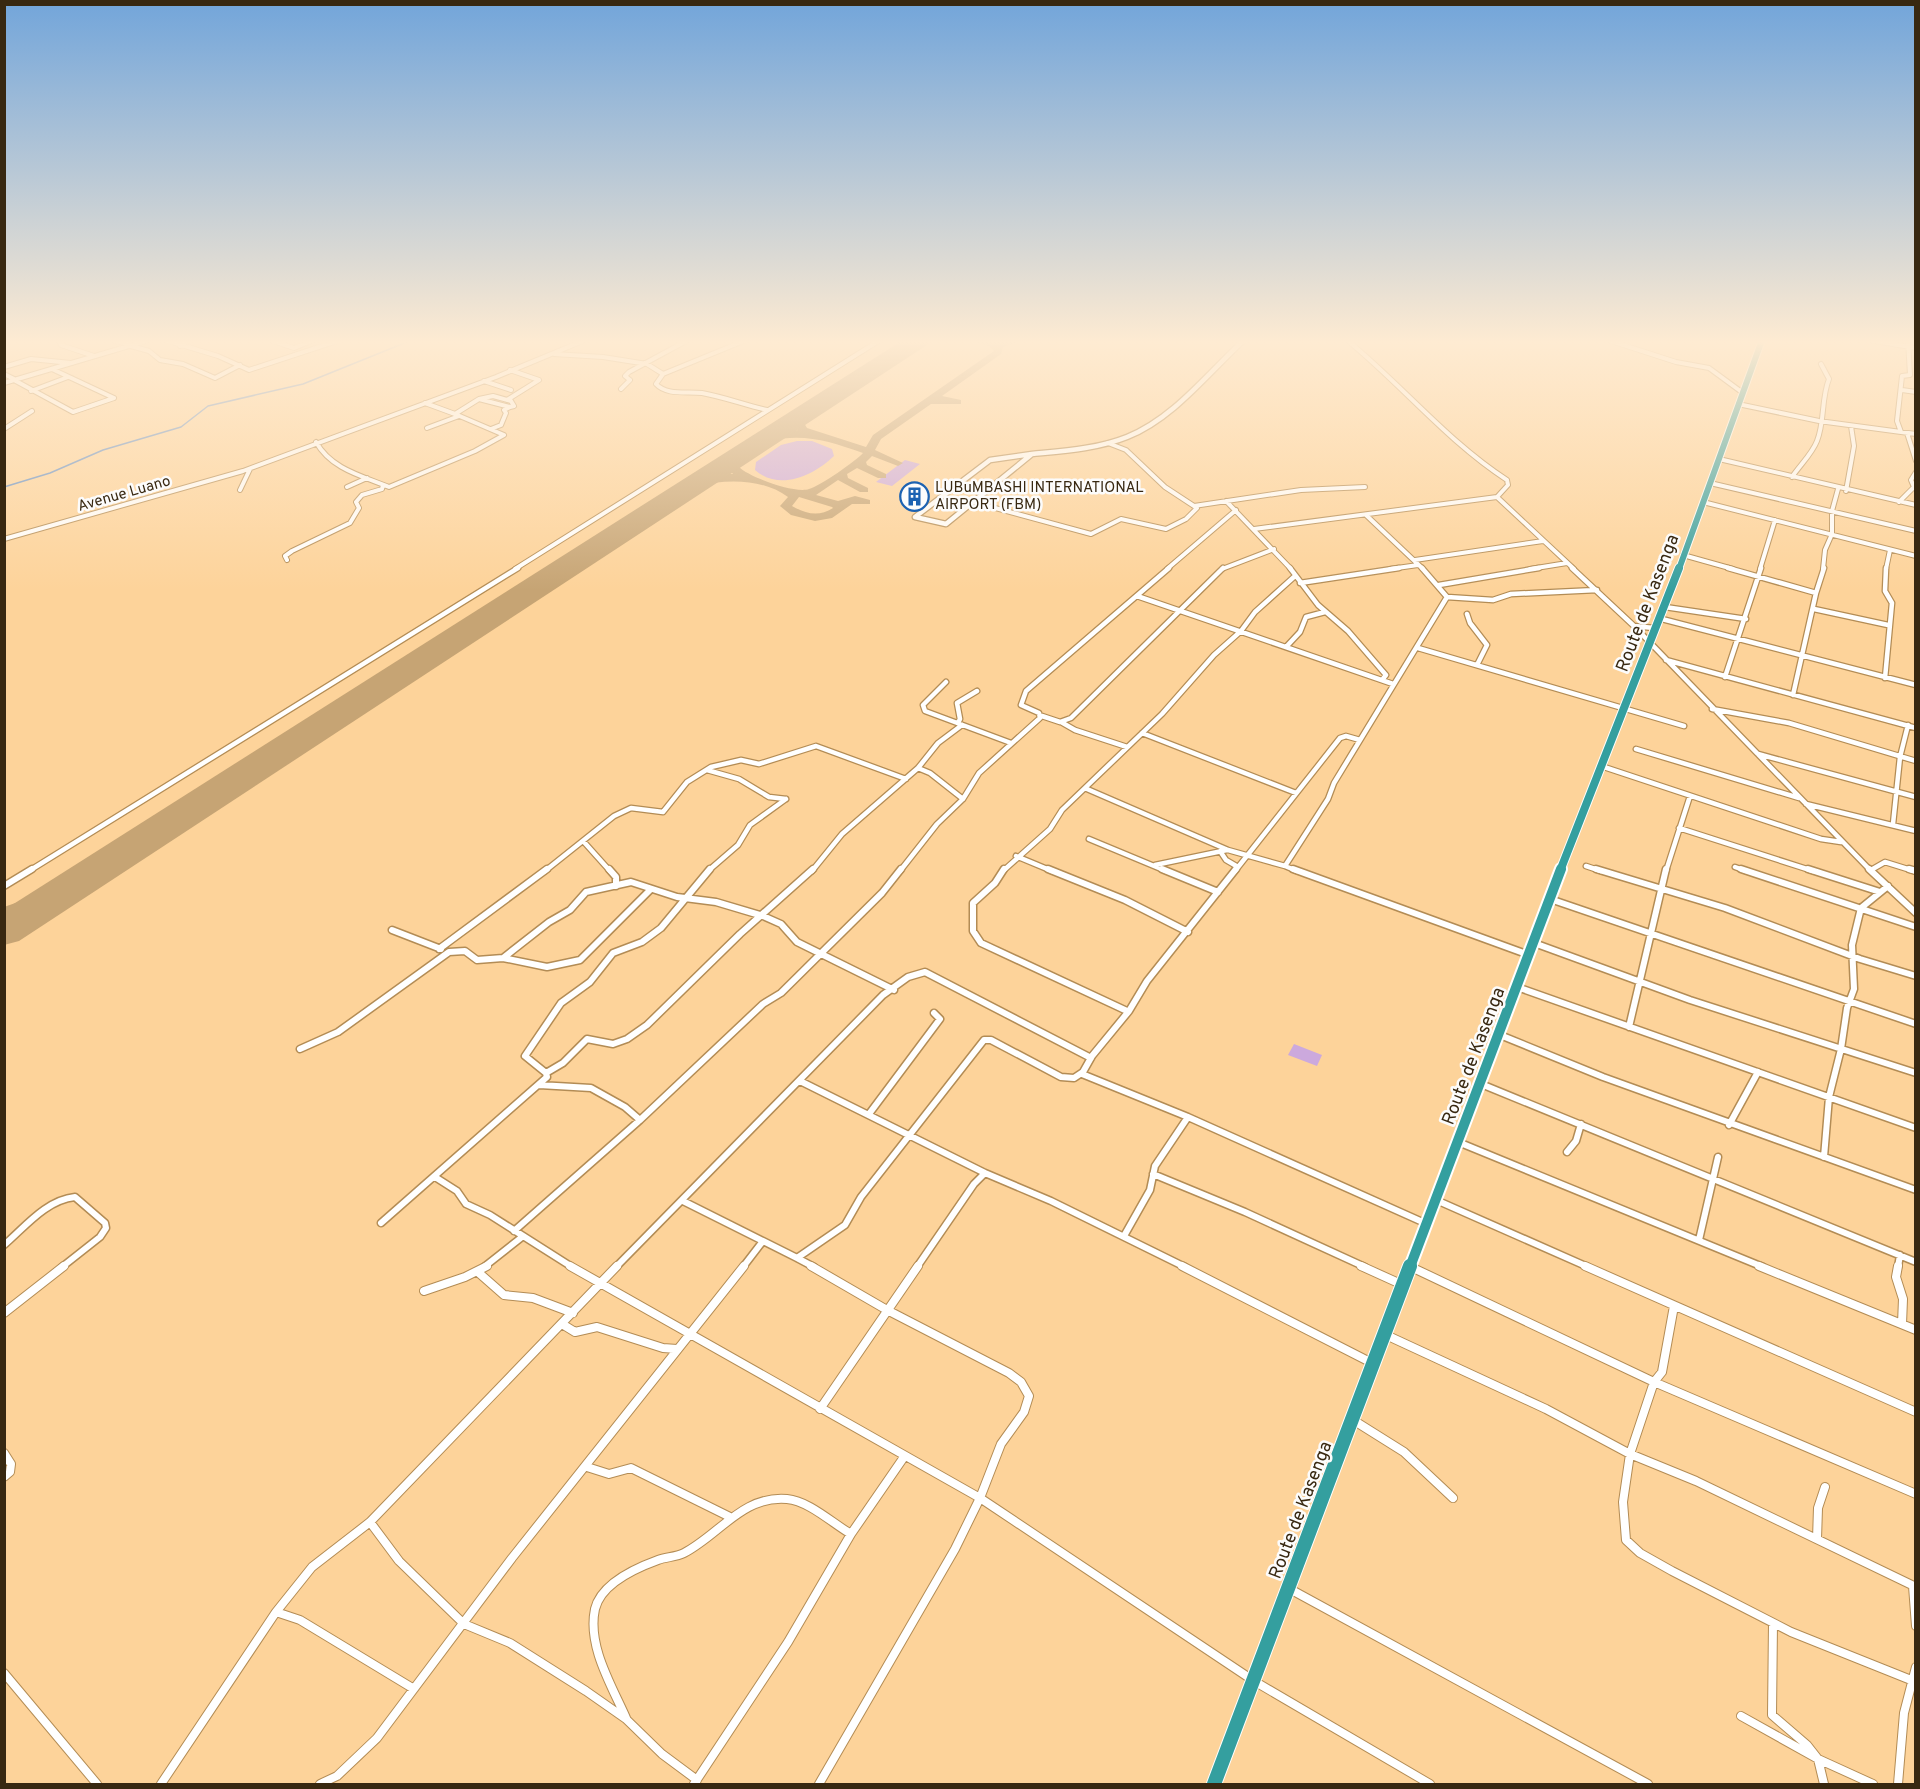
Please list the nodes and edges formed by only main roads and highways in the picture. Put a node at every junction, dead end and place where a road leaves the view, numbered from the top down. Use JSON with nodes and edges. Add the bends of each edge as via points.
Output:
{"nodes":[{"id":1,"x":1151,"y":423,"type":"edge"},
{"id":2,"x":1731,"y":423,"type":"edge"},
{"id":3,"x":1032,"y":454,"type":"junction"},
{"id":4,"x":1214,"y":1785,"type":"edge"}],
"edges":[{"from":1,"to":3,"type":"main road","via":[[1108,443]]},
{"from":2,"to":4,"type":"highway","name":"Route de Kasenga","via":[[1665,607],[1648,643]]},
{"from":3,"to":3,"type":"main road","via":[[944,525],[915,517],[987,462]]}]}
